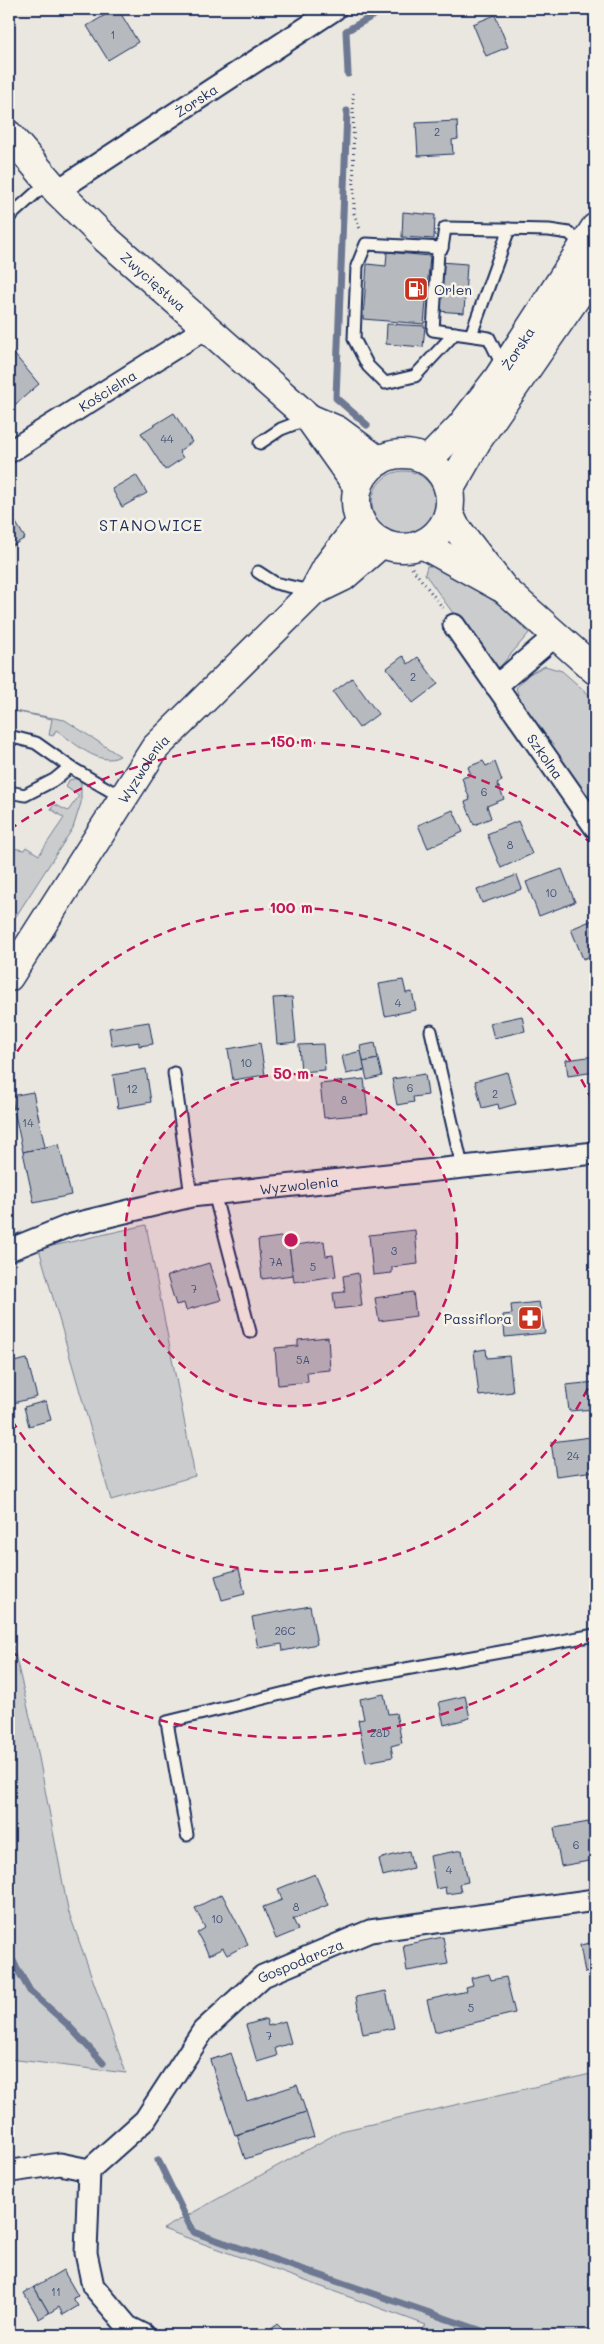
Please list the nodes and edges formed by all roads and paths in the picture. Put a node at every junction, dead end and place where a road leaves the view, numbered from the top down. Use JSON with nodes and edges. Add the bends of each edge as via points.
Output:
{"nodes":[{"id":1,"x":335,"y":9,"type":"edge"},
{"id":2,"x":353,"y":93,"type":"dead end"},
{"id":3,"x":9,"y":135,"type":"edge"},
{"id":4,"x":53,"y":186,"type":"junction"},
{"id":5,"x":9,"y":217,"type":"edge"},
{"id":6,"x":509,"y":229,"type":"junction"},
{"id":7,"x":591,"y":243,"type":"edge"},
{"id":8,"x":366,"y":244,"type":"junction"},
{"id":9,"x":442,"y":248,"type":"junction"},
{"id":10,"x":595,"y":270,"type":"edge"},
{"id":11,"x":206,"y":328,"type":"junction"},
{"id":12,"x":455,"y":333,"type":"junction"},
{"id":13,"x":471,"y":335,"type":"junction"},
{"id":14,"x":504,"y":368,"type":"junction"},
{"id":15,"x":309,"y":418,"type":"junction"},
{"id":16,"x":260,"y":443,"type":"dead end"},
{"id":17,"x":9,"y":452,"type":"edge"},
{"id":18,"x":379,"y":460,"type":"junction"},
{"id":19,"x":428,"y":461,"type":"junction"},
{"id":20,"x":358,"y":487,"type":"junction"},
{"id":21,"x":449,"y":501,"type":"junction"},
{"id":22,"x":361,"y":522,"type":"junction"},
{"id":23,"x":401,"y":545,"type":"junction"},
{"id":24,"x":258,"y":572,"type":"dead end"},
{"id":25,"x":504,"y":589,"type":"junction"},
{"id":26,"x":314,"y":591,"type":"junction"},
{"id":27,"x":454,"y":625,"type":"joint"},
{"id":28,"x":556,"y":635,"type":"junction"},
{"id":29,"x":595,"y":670,"type":"edge"},
{"id":30,"x":496,"y":686,"type":"junction"},
{"id":31,"x":9,"y":736,"type":"edge"},
{"id":32,"x":70,"y":767,"type":"junction"},
{"id":33,"x":9,"y":792,"type":"edge"},
{"id":34,"x":123,"y":798,"type":"junction"},
{"id":35,"x":595,"y":827,"type":"edge"},
{"id":36,"x":9,"y":977,"type":"edge"},
{"id":37,"x":431,"y":1031,"type":"dead end"},
{"id":38,"x":174,"y":1073,"type":"dead end"},
{"id":39,"x":595,"y":1153,"type":"edge"},
{"id":40,"x":462,"y":1166,"type":"junction"},
{"id":41,"x":214,"y":1193,"type":"junction"},
{"id":42,"x":191,"y":1196,"type":"junction"},
{"id":43,"x":9,"y":1250,"type":"edge"},
{"id":44,"x":250,"y":1332,"type":"dead end"},
{"id":45,"x":595,"y":1635,"type":"edge"},
{"id":46,"x":187,"y":1835,"type":"dead end"},
{"id":47,"x":595,"y":1900,"type":"edge"},
{"id":48,"x":89,"y":2170,"type":"junction"},
{"id":49,"x":12,"y":2171,"type":"dead end"},
{"id":50,"x":144,"y":2335,"type":"edge"}],
"edges":[{"from":1,"to":4,"type":"street","name":"Żorska"},
{"from":2,"to":8,"type":"path","via":[[354,213]]},
{"from":3,"to":4,"type":"main road","name":"Zwycięstwa"},
{"from":4,"to":5,"type":"lane"},
{"from":4,"to":11,"type":"main road","name":"Zwycięstwa","via":[[106,239]]},
{"from":6,"to":7,"type":"lane","via":[[569,233]]},
{"from":6,"to":9,"type":"lane","via":[[445,228]]},
{"from":6,"to":13,"type":"lane"},
{"from":7,"to":14,"type":"main road","name":"Żorska"},
{"from":8,"to":9,"type":"lane"},
{"from":8,"to":12,"type":"lane","via":[[357,266],[354,339],[368,366],[385,383],[415,376]]},
{"from":9,"to":12,"type":"lane","via":[[438,252],[433,330]]},
{"from":10,"to":21,"type":"main road","name":"Żorska","via":[[477,441]]},
{"from":11,"to":15,"type":"main road","name":"Zwycięstwa"},
{"from":11,"to":17,"type":"street","name":"Kościelna"},
{"from":12,"to":13,"type":"lane"},
{"from":13,"to":14,"type":"lane","via":[[489,338]]},
{"from":14,"to":19,"type":"main road","name":"Żorska","via":[[460,426]]},
{"from":15,"to":16,"type":"lane","via":[[281,429]]},
{"from":15,"to":18,"type":"main road","name":"Zwycięstwa","via":[[338,430]]},
{"from":15,"to":20,"type":"main road","name":"Zwycięstwa"},
{"from":18,"to":19,"type":"main road","via":[[395,455],[412,455]]},
{"from":18,"to":20,"type":"main road","via":[[363,476]]},
{"from":19,"to":21,"type":"main road","via":[[444,478]]},
{"from":20,"to":22,"type":"main road","via":[[357,510]]},
{"from":21,"to":23,"type":"main road","via":[[439,532]]},
{"from":21,"to":25,"type":"main road","via":[[455,526]]},
{"from":22,"to":23,"type":"main road","via":[[370,534]]},
{"from":22,"to":26,"type":"main road","name":"Wyzwolenia","via":[[328,564]]},
{"from":23,"to":25,"type":"main road"},
{"from":23,"to":26,"type":"main road","name":"Wyzwolenia"},
{"from":23,"to":27,"type":"path"},
{"from":24,"to":26,"type":"lane","via":[[275,583]]},
{"from":25,"to":28,"type":"main road"},
{"from":26,"to":34,"type":"main road","name":"Wyzwolenia","via":[[155,748]]},
{"from":27,"to":30,"type":"street","name":"Szkolna"},
{"from":28,"to":29,"type":"main road"},
{"from":28,"to":30,"type":"street"},
{"from":30,"to":35,"type":"street","name":"Szkolna"},
{"from":31,"to":32,"type":"lane","via":[[36,743]]},
{"from":32,"to":33,"type":"lane","via":[[54,780],[25,795]]},
{"from":32,"to":34,"type":"lane"},
{"from":34,"to":36,"type":"main road","name":"Wyzwolenia"},
{"from":37,"to":40,"type":"lane"},
{"from":38,"to":42,"type":"lane"},
{"from":39,"to":40,"type":"street","name":"Wyzwolenia"},
{"from":40,"to":41,"type":"street","name":"Wyzwolenia"},
{"from":41,"to":42,"type":"street","name":"Wyzwolenia"},
{"from":41,"to":44,"type":"lane"},
{"from":42,"to":43,"type":"street","name":"Wyzwolenia","via":[[71,1225]]},
{"from":45,"to":46,"type":"lane","via":[[322,1684],[167,1722]]},
{"from":47,"to":48,"type":"street","name":"Gospodarcza","via":[[370,1931],[263,1976],[203,2032],[145,2120]]},
{"from":48,"to":49,"type":"street","via":[[60,2164]]},
{"from":48,"to":50,"type":"street","via":[[86,2253],[93,2286],[128,2326]]}]}
